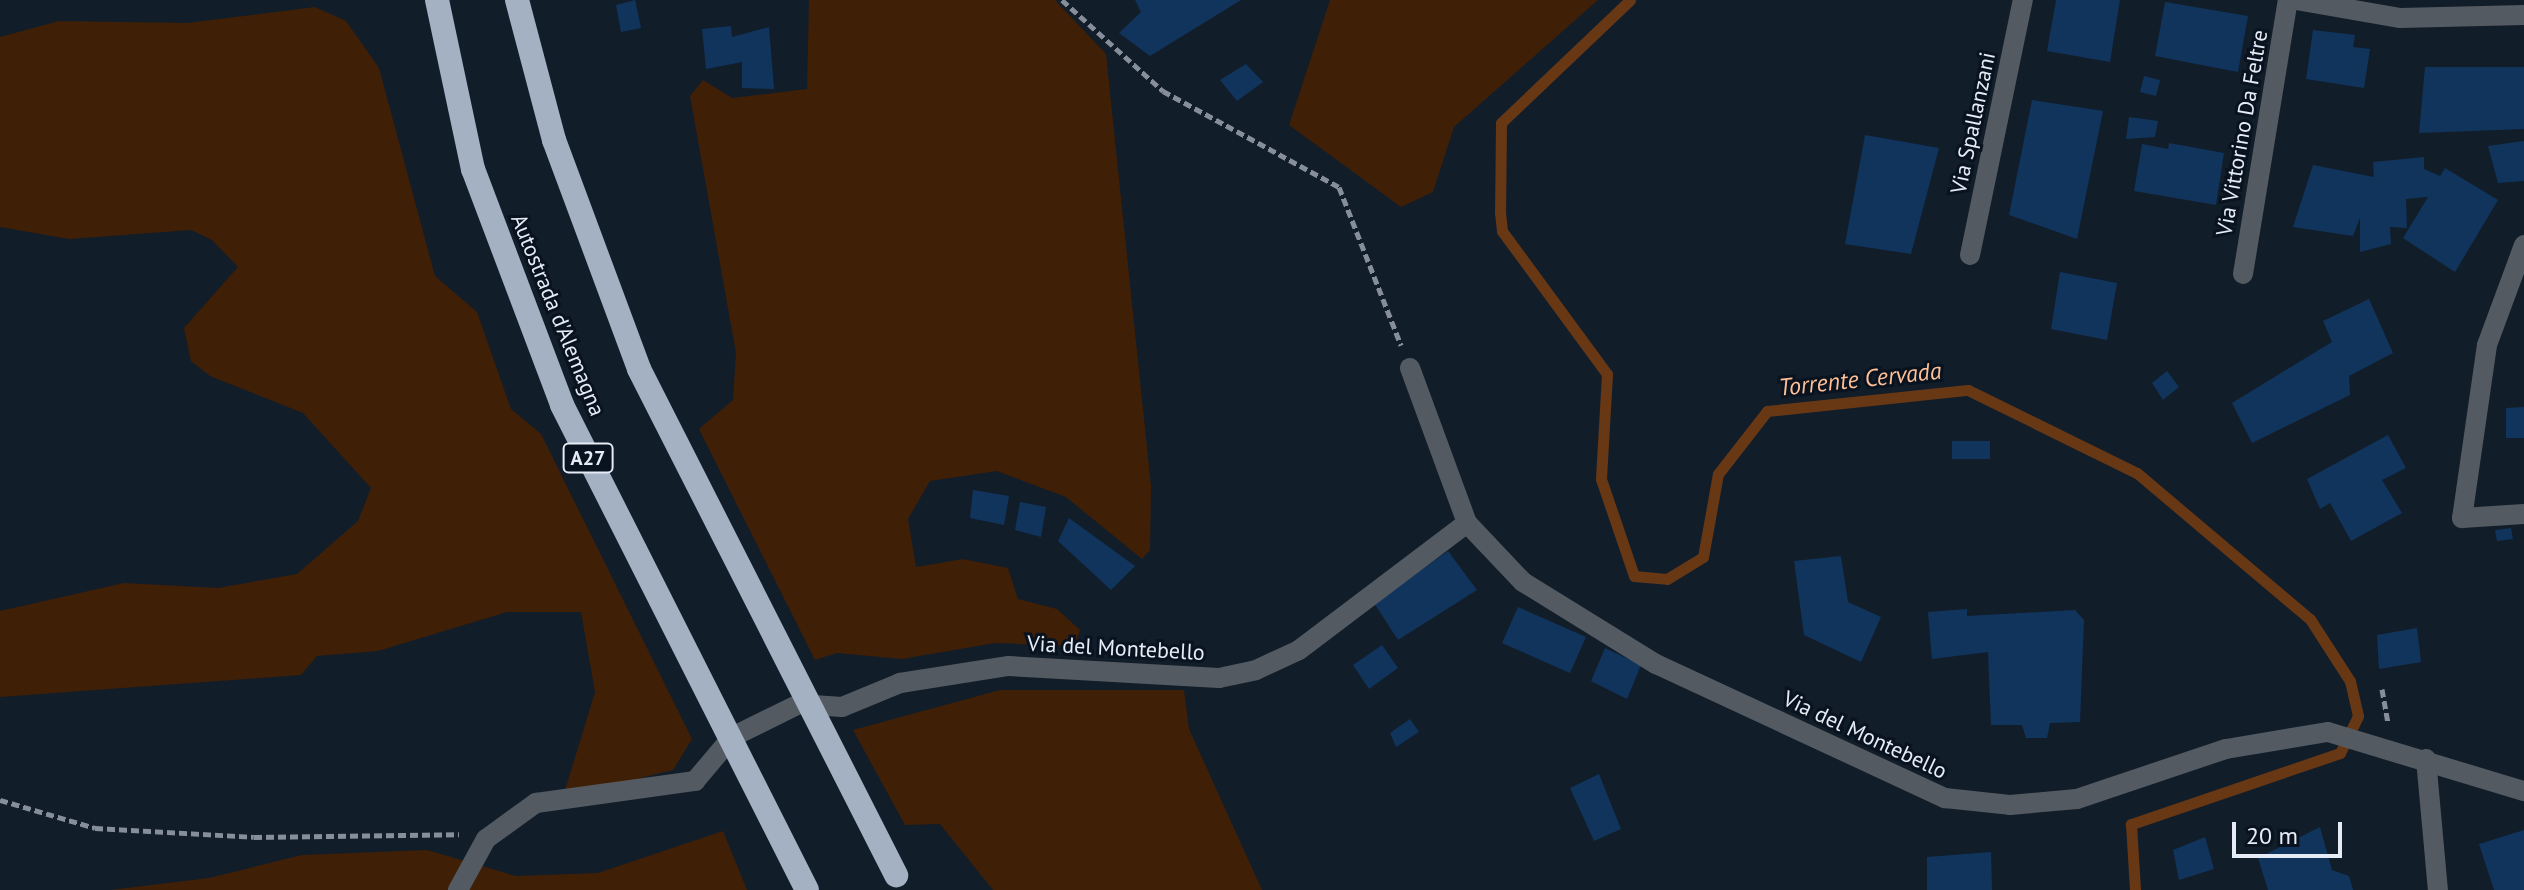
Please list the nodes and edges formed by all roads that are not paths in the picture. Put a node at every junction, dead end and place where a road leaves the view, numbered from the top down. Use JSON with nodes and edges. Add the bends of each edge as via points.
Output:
{"nodes":[{"id":1,"x":437,"y":0,"type":"edge"},
{"id":2,"x":517,"y":0,"type":"edge"},
{"id":3,"x":2023,"y":0,"type":"edge"},
{"id":4,"x":2288,"y":0,"type":"edge"},
{"id":5,"x":2296,"y":0,"type":"edge"},
{"id":6,"x":2524,"y":15,"type":"edge"},
{"id":7,"x":2524,"y":245,"type":"edge"},
{"id":8,"x":1970,"y":255,"type":"dead end"},
{"id":9,"x":2243,"y":274,"type":"dead end"},
{"id":10,"x":1410,"y":368,"type":"road end"},
{"id":11,"x":2524,"y":514,"type":"edge"},
{"id":12,"x":1467,"y":523,"type":"junction"},
{"id":13,"x":2426,"y":759,"type":"junction"},
{"id":14,"x":2524,"y":791,"type":"edge"},
{"id":15,"x":896,"y":875,"type":"dead end"},
{"id":16,"x":458,"y":890,"type":"edge"},
{"id":17,"x":807,"y":890,"type":"edge"},
{"id":18,"x":2438,"y":890,"type":"edge"}],
"edges":[{"from":1,"to":17,"type":"highway","name":"Autostrada d'Alemagna","number":"A27","bridge":true,"via":[[473,169],[562,405]]},
{"from":2,"to":15,"type":"highway","bridge":true,"via":[[554,140],[639,369]]},
{"from":3,"to":8,"type":"street","name":"Via Spallanzani"},
{"from":4,"to":9,"type":"street","name":"Via Vittorino Da Feltre"},
{"from":5,"to":6,"type":"street","via":[[2400,18]]},
{"from":7,"to":11,"type":"street","via":[[2487,345],[2462,518]]},
{"from":10,"to":12,"type":"street","name":"Via del Montebello"},
{"from":12,"to":13,"type":"street","name":"Via del Montebello","via":[[1523,582],[1656,664],[1945,798],[2010,805],[2077,799],[2226,749],[2328,732]]},
{"from":12,"to":16,"type":"street","name":"Via del Montebello","via":[[1299,650],[1256,670],[1219,678],[1009,666],[900,683],[842,707],[799,704],[732,737],[695,781],[536,803],[486,839]]},
{"from":13,"to":14,"type":"street","name":"Via del Montebello"},
{"from":13,"to":18,"type":"street"}]}
